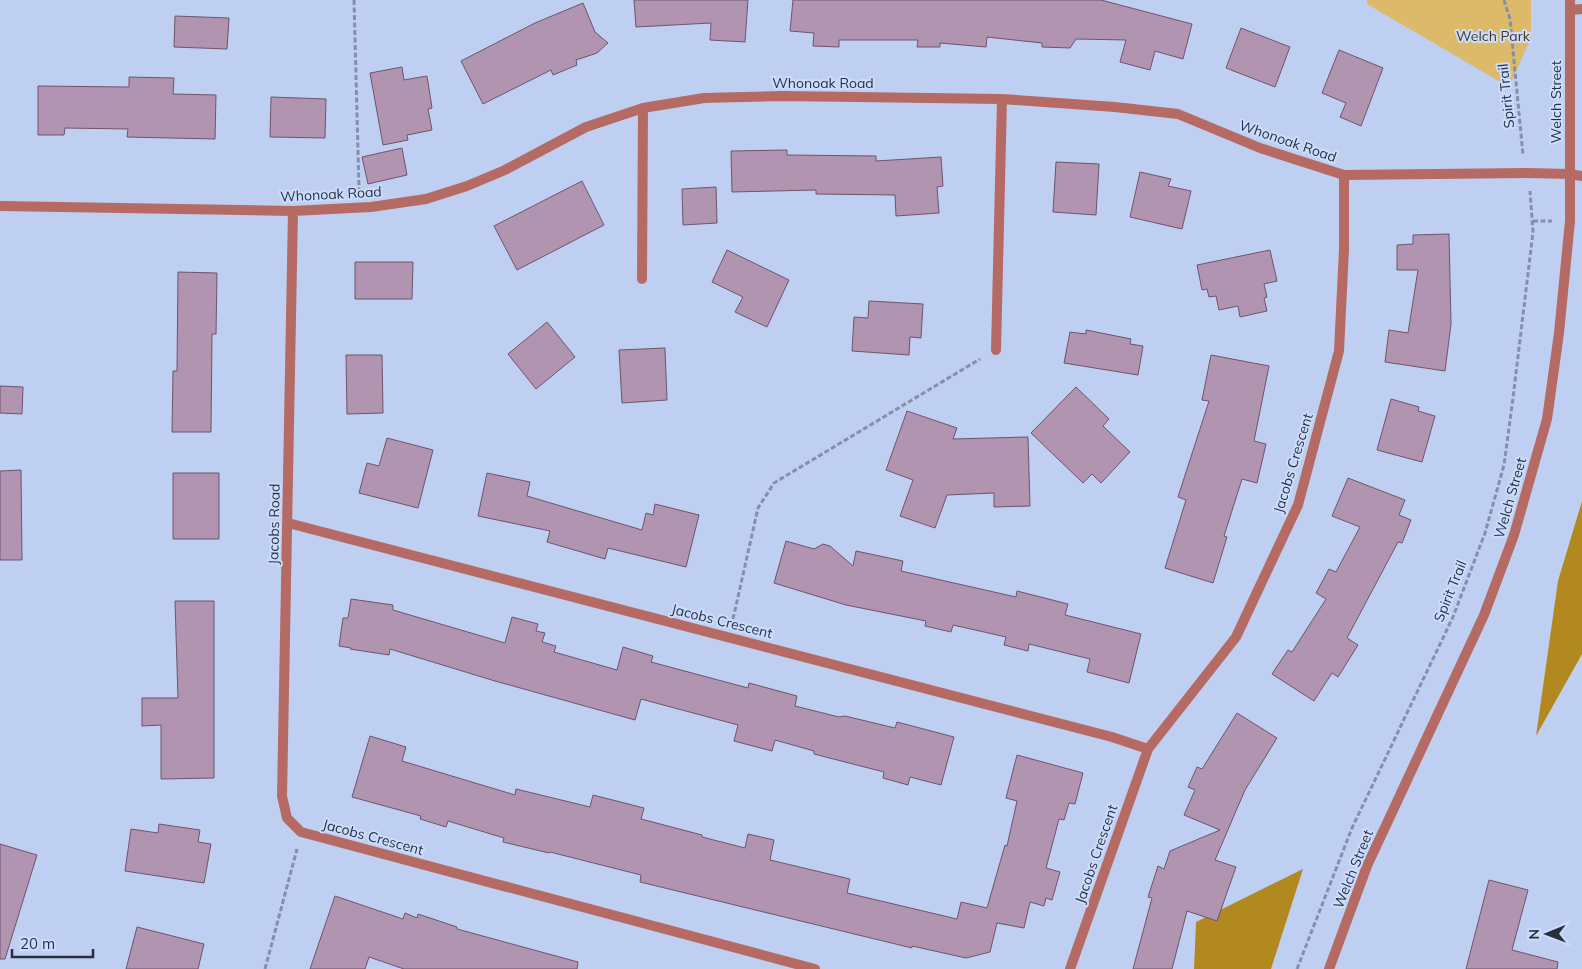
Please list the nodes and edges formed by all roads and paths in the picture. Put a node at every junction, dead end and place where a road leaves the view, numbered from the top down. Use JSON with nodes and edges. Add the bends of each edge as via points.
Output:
{"nodes":[{"id":1,"x":354,"y":0,"type":"edge"},
{"id":2,"x":1504,"y":0,"type":"edge"},
{"id":3,"x":1570,"y":5,"type":"edge"},
{"id":4,"x":1582,"y":9,"type":"edge"},
{"id":5,"x":1002,"y":99,"type":"junction"},
{"id":6,"x":643,"y":108,"type":"junction"},
{"id":7,"x":1524,"y":160,"type":"dead end"},
{"id":8,"x":1569,"y":174,"type":"junction"},
{"id":9,"x":1344,"y":175,"type":"junction"},
{"id":10,"x":1582,"y":176,"type":"edge"},
{"id":11,"x":1531,"y":195,"type":"dead end"},
{"id":12,"x":0,"y":206,"type":"edge"},
{"id":13,"x":360,"y":208,"type":"junction"},
{"id":14,"x":293,"y":211,"type":"junction"},
{"id":15,"x":642,"y":279,"type":"dead end"},
{"id":16,"x":996,"y":350,"type":"joint"},
{"id":17,"x":288,"y":523,"type":"junction"},
{"id":18,"x":729,"y":638,"type":"junction"},
{"id":19,"x":1148,"y":749,"type":"junction"},
{"id":20,"x":301,"y":832,"type":"junction"},
{"id":21,"x":265,"y":969,"type":"edge"},
{"id":22,"x":814,"y":969,"type":"edge"},
{"id":23,"x":1070,"y":969,"type":"edge"},
{"id":24,"x":1297,"y":969,"type":"edge"},
{"id":25,"x":1328,"y":969,"type":"edge"}],
"edges":[{"from":1,"to":13,"type":"path"},
{"from":2,"to":7,"type":"path","name":"Spirit Trail","via":[[1510,20]]},
{"from":3,"to":4,"type":"street"},
{"from":3,"to":8,"type":"street","name":"Welch Street"},
{"from":5,"to":6,"type":"street","name":"Whonoak Road","via":[[781,96],[704,98]]},
{"from":5,"to":9,"type":"street","name":"Whonoak Road","via":[[1178,114],[1260,148]]},
{"from":5,"to":16,"type":"street"},
{"from":6,"to":13,"type":"street","name":"Whonoak Road","via":[[586,127],[505,170],[467,186],[426,199]]},
{"from":6,"to":15,"type":"street"},
{"from":8,"to":9,"type":"street","name":"Whonoak Road"},
{"from":8,"to":10,"type":"street","name":"Whonoak Road"},
{"from":8,"to":25,"type":"street","name":"Welch Street","via":[[1570,221],[1547,419],[1514,535],[1484,615],[1368,866]]},
{"from":9,"to":19,"type":"street","name":"Jacobs Crescent","via":[[1338,351],[1298,505],[1236,637]]},
{"from":11,"to":24,"type":"path","name":"Spirit Trail","via":[[1533,232],[1514,398],[1504,465],[1485,533],[1453,617],[1352,828]]},
{"from":12,"to":14,"type":"street","name":"Whonoak Road"},
{"from":13,"to":14,"type":"street","name":"Whonoak Road"},
{"from":14,"to":17,"type":"street","name":"Jacobs Road"},
{"from":16,"to":18,"type":"path","via":[[774,483],[758,508]]},
{"from":17,"to":18,"type":"street","name":"Jacobs Crescent"},
{"from":17,"to":20,"type":"street","name":"Jacobs Road","via":[[282,796],[287,818]]},
{"from":18,"to":19,"type":"street","name":"Jacobs Crescent","via":[[1112,736]]},
{"from":19,"to":23,"type":"street","name":"Jacobs Crescent"},
{"from":20,"to":21,"type":"path"},
{"from":20,"to":22,"type":"street","name":"Jacobs Crescent"}]}
